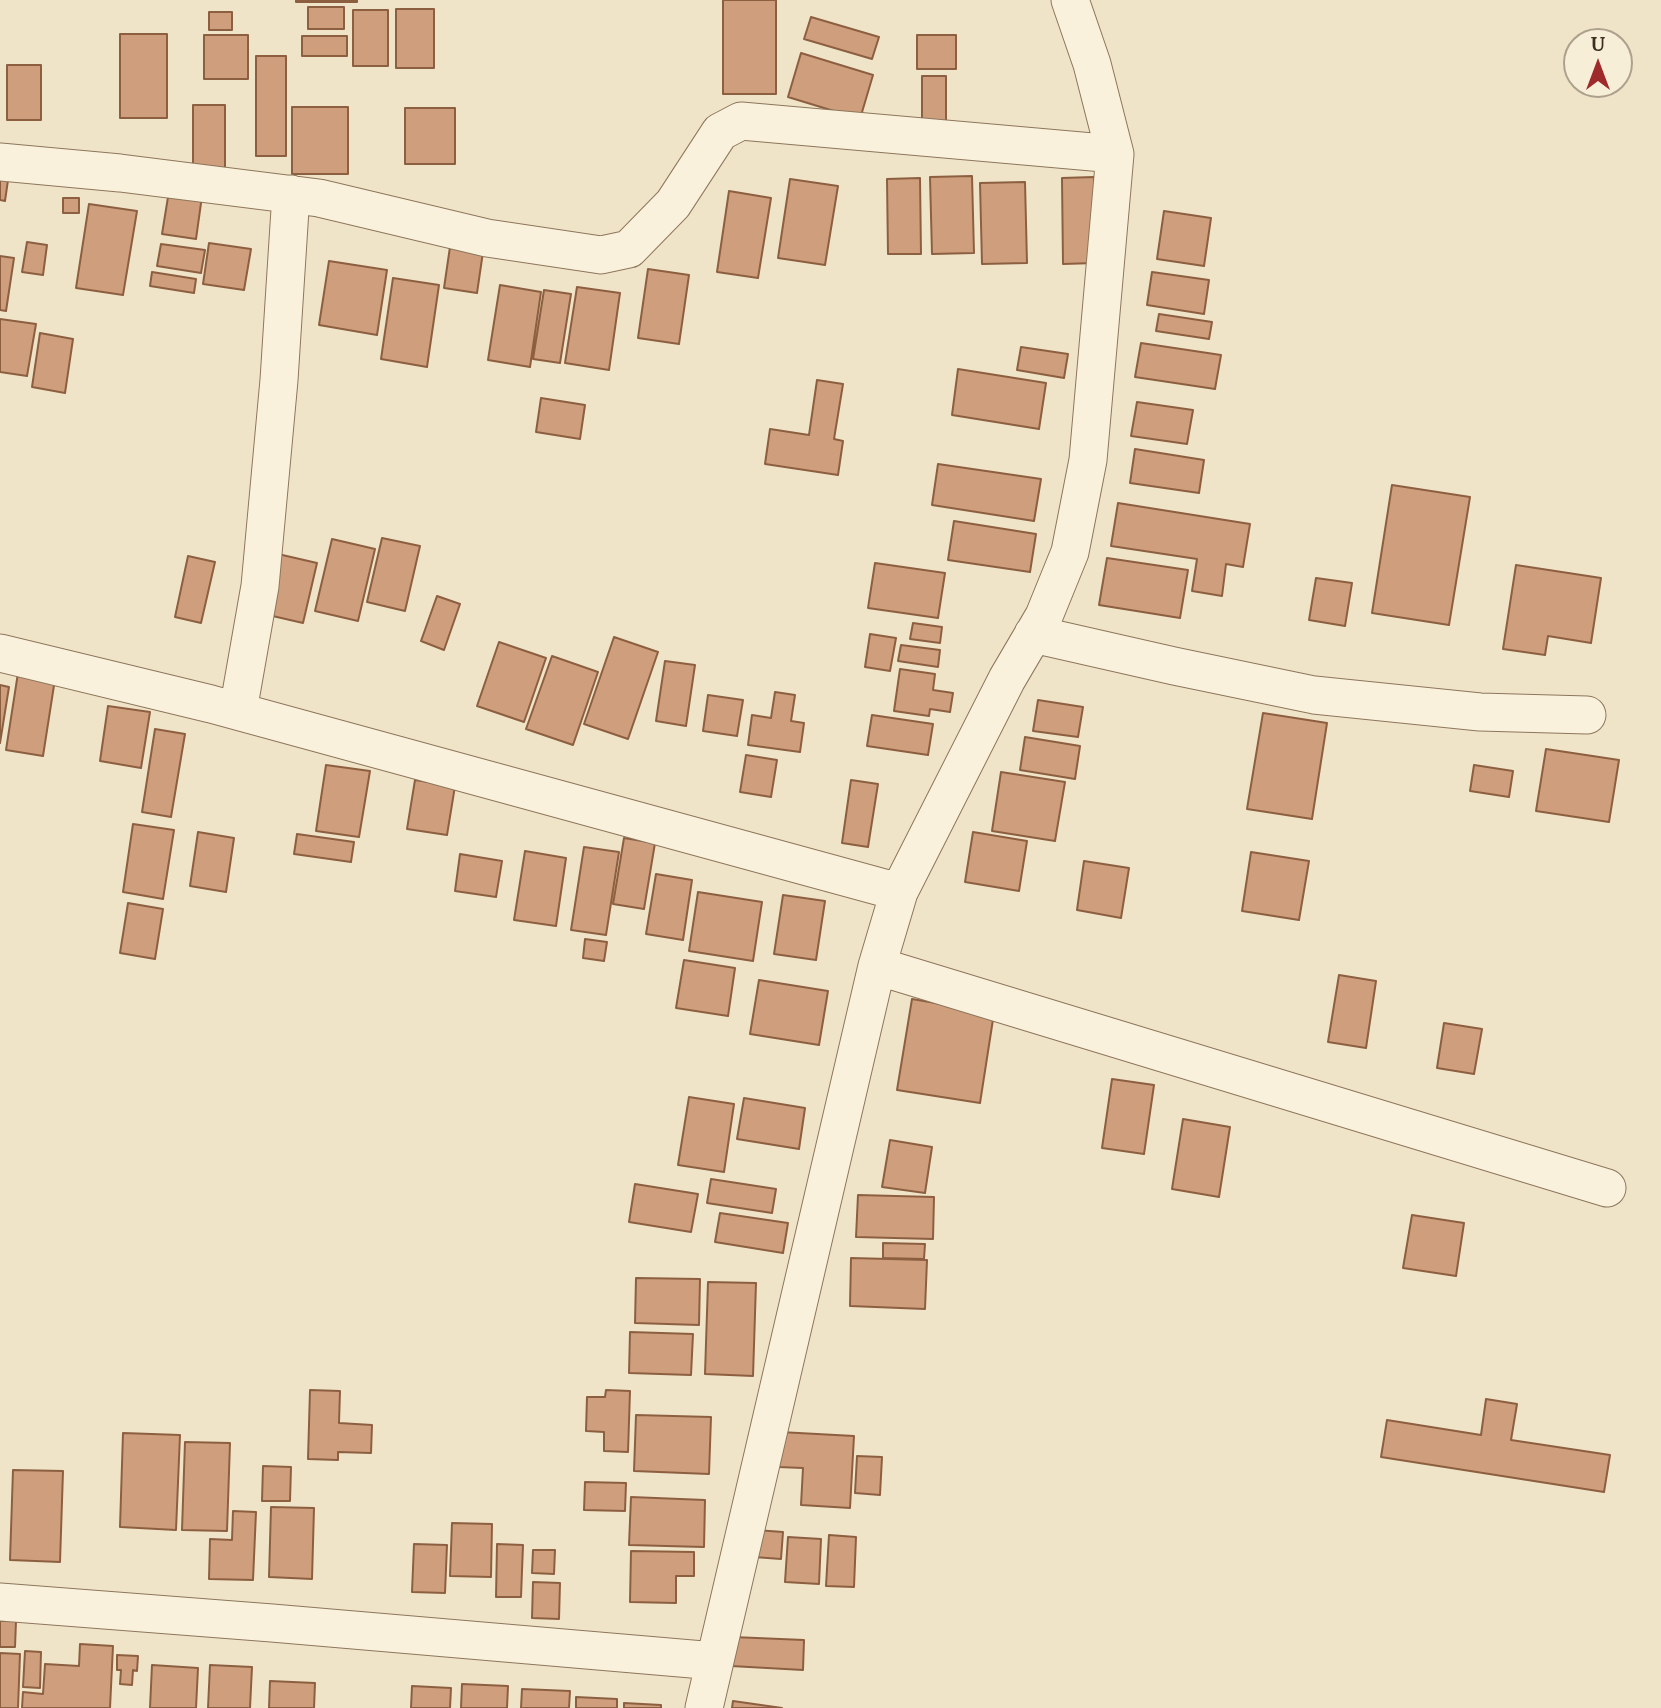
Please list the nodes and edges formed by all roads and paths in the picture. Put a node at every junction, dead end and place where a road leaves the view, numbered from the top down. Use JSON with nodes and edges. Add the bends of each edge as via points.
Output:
{"nodes":[{"id":1,"x":1070,"y":0,"type":"edge"},
{"id":2,"x":1115,"y":154,"type":"junction"},
{"id":3,"x":0,"y":162,"type":"edge"},
{"id":4,"x":291,"y":194,"type":"junction"},
{"id":5,"x":1033,"y":634,"type":"junction"},
{"id":6,"x":0,"y":653,"type":"edge"},
{"id":7,"x":238,"y":711,"type":"junction"},
{"id":8,"x":1587,"y":715,"type":"dead end"},
{"id":9,"x":899,"y":892,"type":"junction"},
{"id":10,"x":877,"y":966,"type":"junction"},
{"id":11,"x":1607,"y":1188,"type":"dead end"},
{"id":12,"x":0,"y":1602,"type":"edge"},
{"id":13,"x":715,"y":1661,"type":"junction"},
{"id":14,"x":704,"y":1708,"type":"edge"}],
"edges":[{"from":1,"to":2,"type":"street"},
{"from":2,"to":4,"type":"street","via":[[741,121],[720,132],[673,204],[629,249],[601,255],[488,238]]},
{"from":2,"to":5,"type":"street","via":[[1088,460],[1070,552]]},
{"from":3,"to":4,"type":"street"},
{"from":4,"to":7,"type":"street","via":[[260,586]]},
{"from":5,"to":8,"type":"street","via":[[1314,695],[1480,712]]},
{"from":5,"to":9,"type":"street"},
{"from":6,"to":7,"type":"street"},
{"from":7,"to":9,"type":"street"},
{"from":9,"to":10,"type":"street"},
{"from":10,"to":11,"type":"street"},
{"from":10,"to":13,"type":"street"},
{"from":12,"to":13,"type":"street"},
{"from":13,"to":14,"type":"street"}]}
